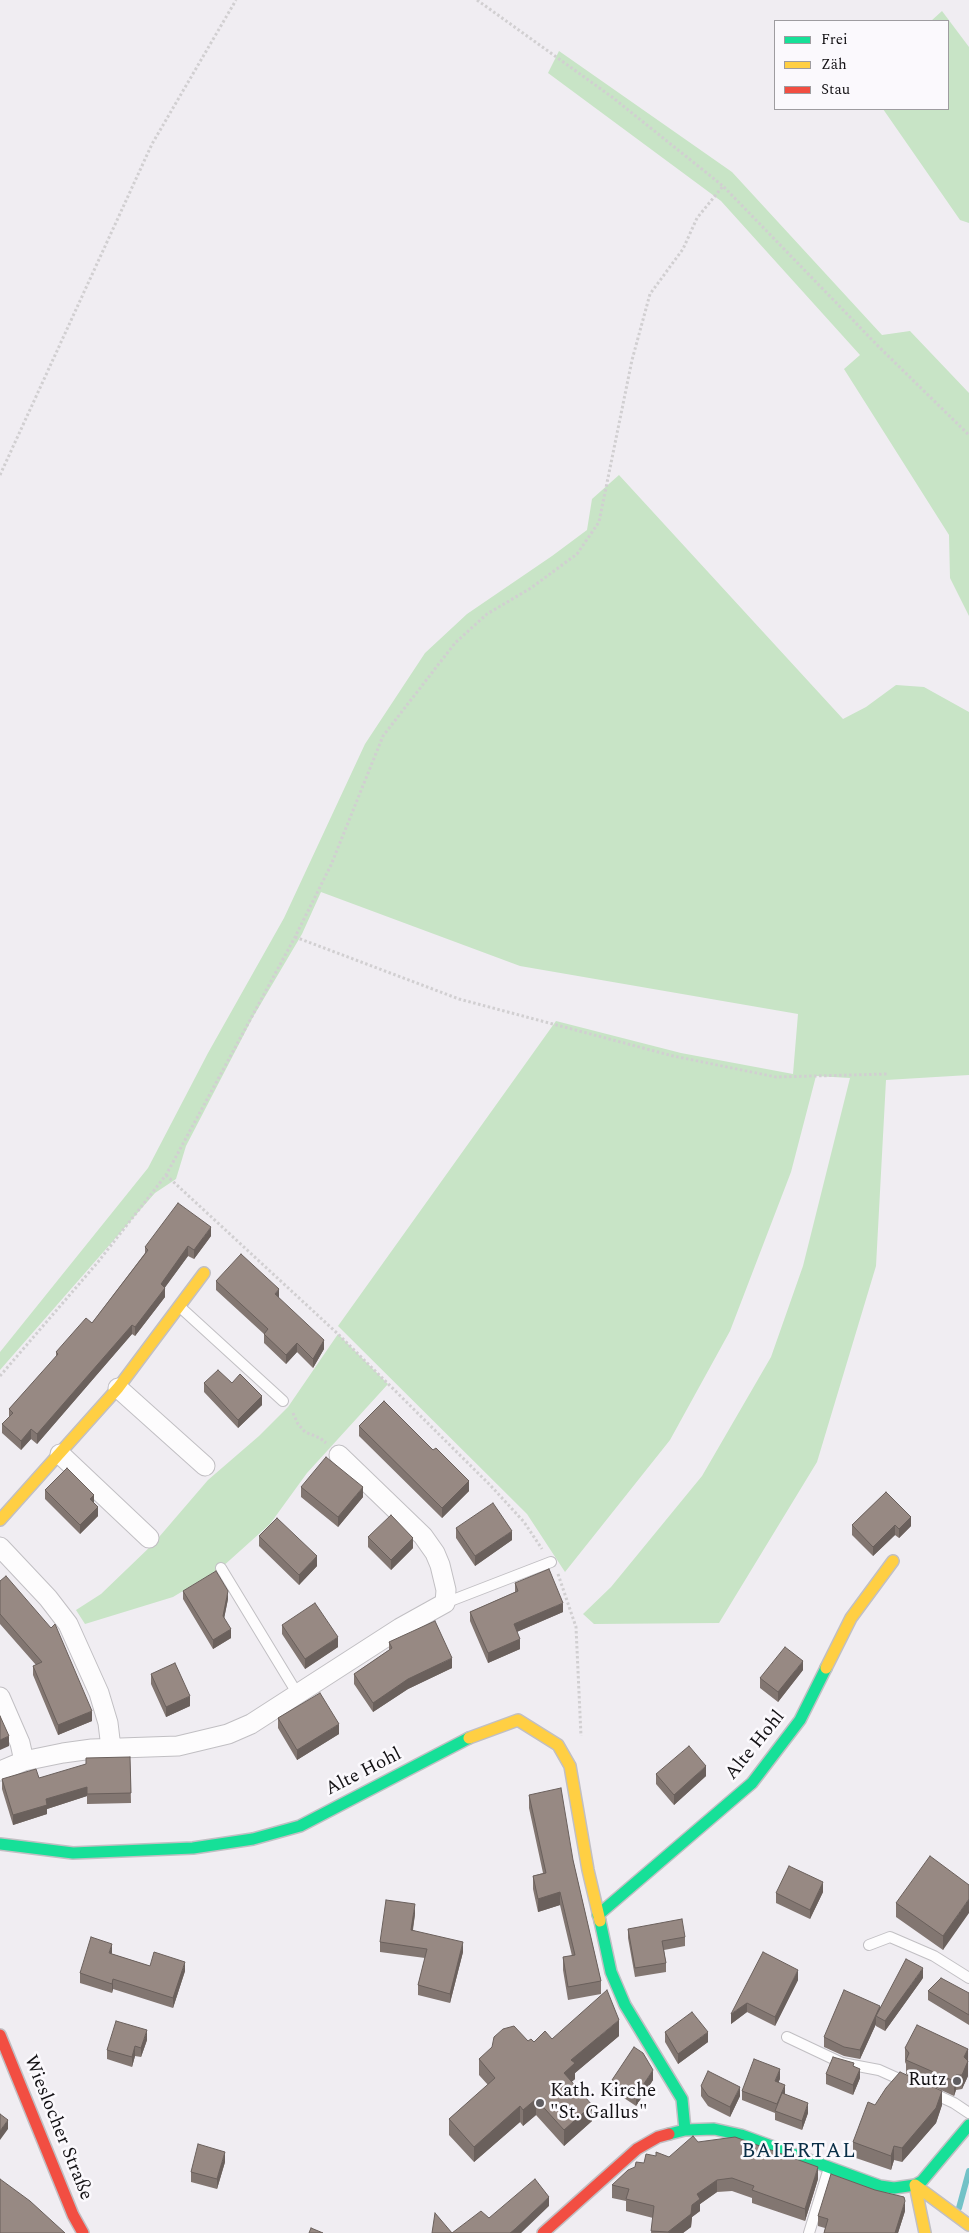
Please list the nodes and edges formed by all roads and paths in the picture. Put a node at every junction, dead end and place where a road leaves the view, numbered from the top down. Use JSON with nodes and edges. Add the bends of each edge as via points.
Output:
{"nodes":[{"id":1,"x":236,"y":0,"type":"edge"},
{"id":2,"x":477,"y":0,"type":"edge"},
{"id":3,"x":723,"y":186,"type":"junction"},
{"id":4,"x":969,"y":435,"type":"edge"},
{"id":5,"x":0,"y":475,"type":"edge"},
{"id":6,"x":295,"y":936,"type":"junction"},
{"id":7,"x":888,"y":1074,"type":"dead end"},
{"id":8,"x":166,"y":1174,"type":"junction"},
{"id":9,"x":204,"y":1273,"type":"dead end"},
{"id":10,"x":180,"y":1307,"type":"junction"},
{"id":11,"x":0,"y":1376,"type":"edge"},
{"id":12,"x":118,"y":1388,"type":"junction"},
{"id":13,"x":283,"y":1401,"type":"joint"},
{"id":14,"x":60,"y":1454,"type":"junction"},
{"id":15,"x":339,"y":1455,"type":"joint"},
{"id":16,"x":205,"y":1466,"type":"dead end"},
{"id":17,"x":0,"y":1520,"type":"edge"},
{"id":18,"x":149,"y":1538,"type":"dead end"},
{"id":19,"x":2,"y":1554,"type":"edge"},
{"id":20,"x":893,"y":1561,"type":"dead end"},
{"id":21,"x":551,"y":1562,"type":"junction"},
{"id":22,"x":221,"y":1568,"type":"dead end"},
{"id":23,"x":445,"y":1603,"type":"junction"},
{"id":24,"x":297,"y":1693,"type":"junction"},
{"id":25,"x":0,"y":1697,"type":"edge"},
{"id":26,"x":111,"y":1748,"type":"junction"},
{"id":27,"x":24,"y":1761,"type":"junction"},
{"id":28,"x":570,"y":1766,"type":"junction"},
{"id":29,"x":0,"y":1771,"type":"edge"},
{"id":30,"x":0,"y":1844,"type":"edge"},
{"id":31,"x":598,"y":1915,"type":"junction"},
{"id":32,"x":868,"y":1945,"type":"dead end"},
{"id":33,"x":969,"y":1978,"type":"edge"},
{"id":34,"x":0,"y":2035,"type":"edge"},
{"id":35,"x":787,"y":2036,"type":"dead end"},
{"id":36,"x":969,"y":2113,"type":"edge"},
{"id":37,"x":969,"y":2125,"type":"edge"},
{"id":38,"x":685,"y":2130,"type":"junction"},
{"id":39,"x":830,"y":2167,"type":"junction"},
{"id":40,"x":915,"y":2185,"type":"junction"},
{"id":41,"x":966,"y":2223,"type":"edge"},
{"id":42,"x":550,"y":2231,"type":"edge"},
{"id":43,"x":83,"y":2233,"type":"edge"},
{"id":44,"x":809,"y":2233,"type":"edge"},
{"id":45,"x":926,"y":2233,"type":"edge"}],
"edges":[{"from":1,"to":5,"type":"path","via":[[152,144]]},
{"from":2,"to":3,"type":"path","via":[[612,97]]},
{"from":3,"to":4,"type":"path"},
{"from":3,"to":6,"type":"path","via":[[697,218],[683,249],[650,294],[632,360],[599,522],[576,554],[531,588],[487,614],[455,643],[383,736],[331,865]]},
{"from":6,"to":7,"type":"path","via":[[459,999],[673,1056],[776,1076]]},
{"from":6,"to":8,"type":"path"},
{"from":8,"to":11,"type":"path","via":[[98,1262]]},
{"from":8,"to":21,"type":"path","via":[[338,1334],[491,1486],[524,1522]]},
{"from":9,"to":10,"type":"street"},
{"from":10,"to":12,"type":"street"},
{"from":10,"to":13,"type":"lane"},
{"from":12,"to":14,"type":"street"},
{"from":12,"to":16,"type":"street"},
{"from":13,"to":15,"type":"path","via":[[305,1432],[320,1438]]},
{"from":14,"to":17,"type":"street"},
{"from":14,"to":18,"type":"street"},
{"from":15,"to":23,"type":"street","via":[[423,1536],[440,1565],[446,1590]]},
{"from":19,"to":26,"type":"street","via":[[48,1598],[68,1624],[99,1693]]},
{"from":20,"to":31,"type":"street","name":"Alte Hohl","via":[[851,1618],[800,1720],[752,1783]]},
{"from":21,"to":23,"type":"lane"},
{"from":21,"to":28,"type":"path","via":[[562,1581],[576,1627],[581,1736]]},
{"from":22,"to":24,"type":"lane"},
{"from":23,"to":24,"type":"street"},
{"from":24,"to":26,"type":"street","via":[[251,1724],[228,1734],[178,1746]]},
{"from":25,"to":27,"type":"street","via":[[20,1743]]},
{"from":26,"to":27,"type":"street"},
{"from":27,"to":29,"type":"street"},
{"from":28,"to":30,"type":"street","name":"Alte Hohl","via":[[558,1746],[518,1720],[462,1741],[300,1826],[253,1839],[193,1848],[73,1853]]},
{"from":28,"to":31,"type":"street","name":"Alte Hohl"},
{"from":31,"to":38,"type":"street","name":"Alte Hohl","via":[[611,1972],[625,2005],[682,2099]]},
{"from":32,"to":33,"type":"lane","via":[[890,1937],[934,1956]]},
{"from":34,"to":43,"type":"street","name":"Wieslocher Straße"},
{"from":35,"to":36,"type":"lane","via":[[842,2064],[879,2070],[954,2103]]},
{"from":37,"to":40,"type":"street","via":[[931,2172]]},
{"from":38,"to":39,"type":"street","via":[[714,2129],[741,2135]]},
{"from":38,"to":42,"type":"street","via":[[658,2137],[637,2149]]},
{"from":39,"to":40,"type":"street","via":[[880,2186]]},
{"from":39,"to":44,"type":"lane"},
{"from":40,"to":41,"type":"street"},
{"from":40,"to":45,"type":"street"}]}
